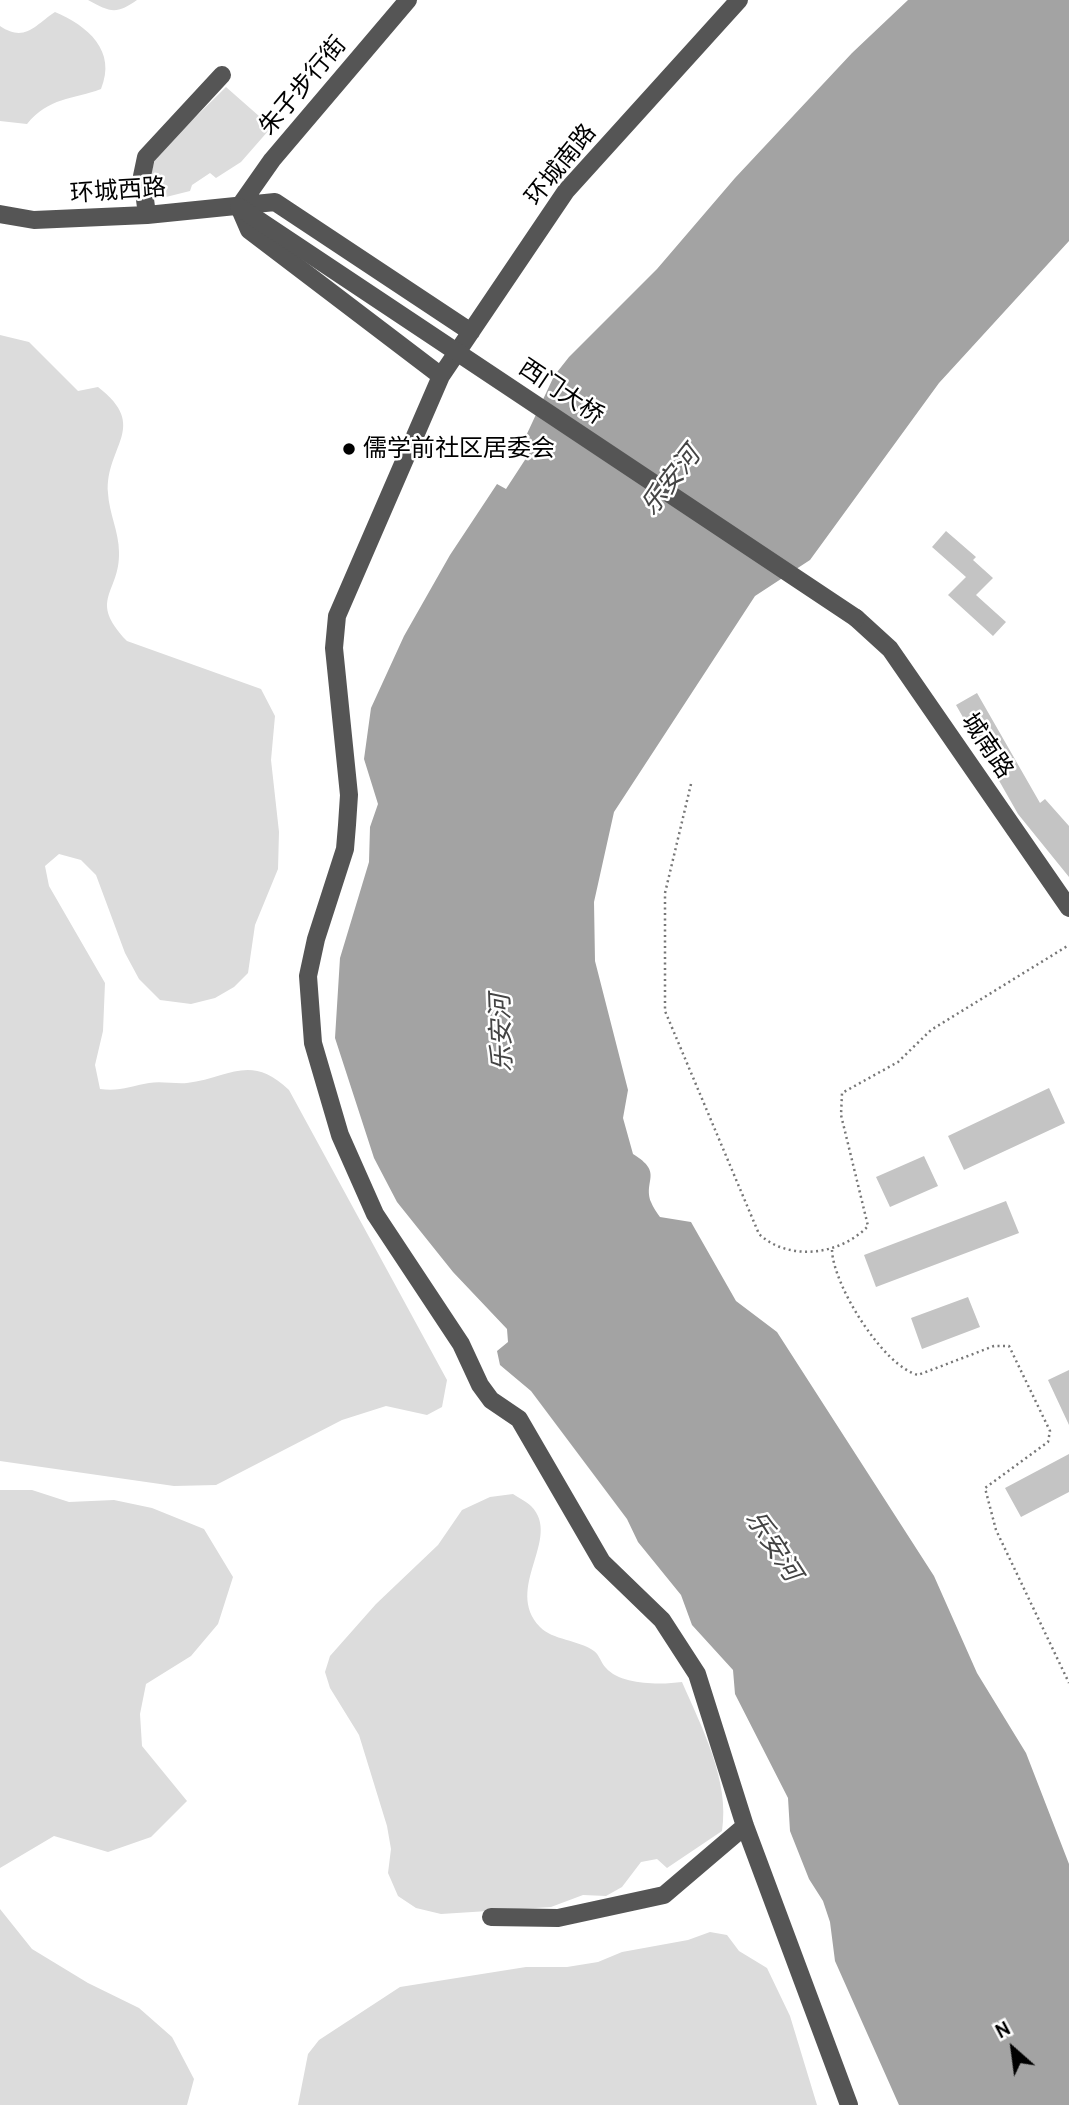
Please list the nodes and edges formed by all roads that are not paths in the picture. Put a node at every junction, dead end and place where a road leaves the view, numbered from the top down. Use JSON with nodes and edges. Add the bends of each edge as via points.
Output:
{"nodes":[{"id":1,"x":408,"y":0,"type":"edge"},
{"id":2,"x":739,"y":0,"type":"edge"},
{"id":3,"x":222,"y":75,"type":"dead end"},
{"id":4,"x":239,"y":207,"type":"junction"},
{"id":5,"x":0,"y":214,"type":"edge"},
{"id":6,"x":147,"y":215,"type":"junction"},
{"id":7,"x":471,"y":332,"type":"junction"},
{"id":8,"x":441,"y":376,"type":"junction"},
{"id":9,"x":856,"y":618,"type":"joint"},
{"id":10,"x":1069,"y":908,"type":"edge"},
{"id":11,"x":745,"y":1826,"type":"junction"},
{"id":12,"x":491,"y":1917,"type":"dead end"},
{"id":13,"x":849,"y":2105,"type":"edge"}],
"edges":[{"from":1,"to":4,"type":"street","name":"朱子步行街","via":[[272,160]]},
{"from":2,"to":7,"type":"street","name":"环城南路","via":[[566,191]]},
{"from":3,"to":6,"type":"street","via":[[146,157],[142,176]]},
{"from":4,"to":6,"type":"street","name":"环城西路"},
{"from":4,"to":7,"type":"street","name":"环城西路","via":[[275,202]]},
{"from":4,"to":8,"type":"street","via":[[249,230]]},
{"from":4,"to":9,"type":"street","name":"西门大桥","bridge":true},
{"from":5,"to":6,"type":"street","name":"环城西路","via":[[34,220]]},
{"from":7,"to":8,"type":"street","name":"环城南路"},
{"from":8,"to":11,"type":"street","name":"环城南路","via":[[337,616],[334,648],[349,795],[345,849],[308,976],[313,1043],[350,1164],[375,1214],[461,1344],[485,1392],[519,1419],[602,1562],[662,1620],[697,1674]]},
{"from":9,"to":10,"type":"street","name":"城南路","via":[[890,649]]},
{"from":11,"to":12,"type":"street","via":[[664,1895],[558,1918]]},
{"from":11,"to":13,"type":"street","name":"环城南路"}]}
